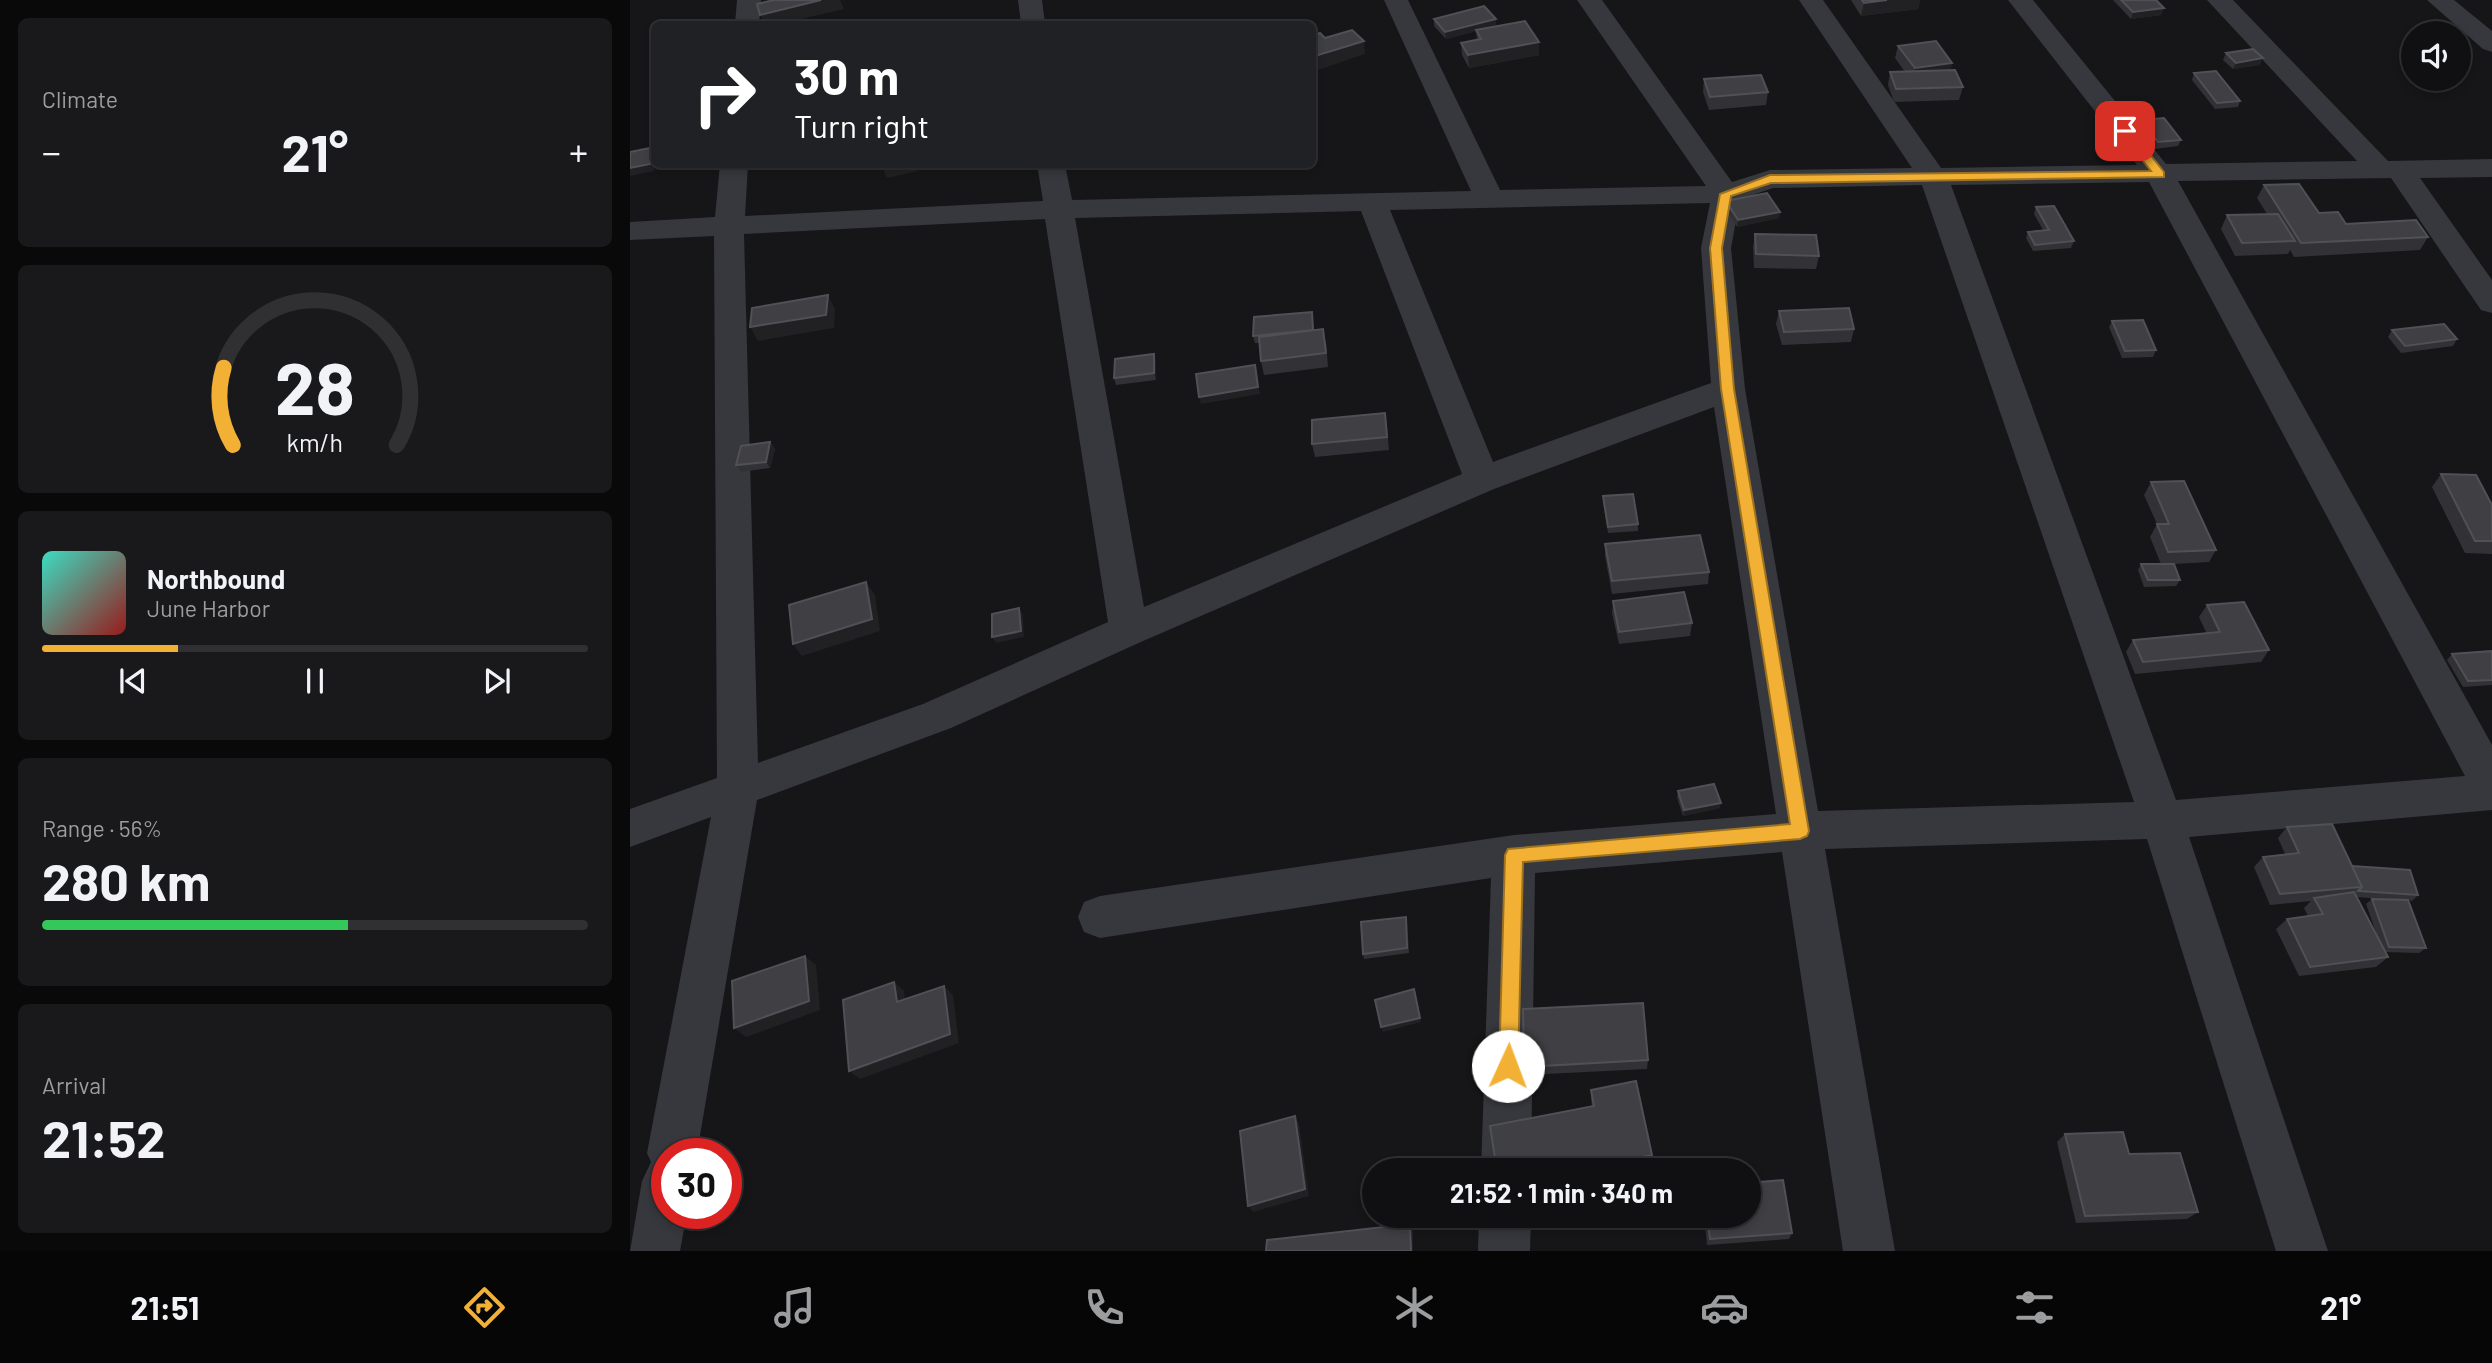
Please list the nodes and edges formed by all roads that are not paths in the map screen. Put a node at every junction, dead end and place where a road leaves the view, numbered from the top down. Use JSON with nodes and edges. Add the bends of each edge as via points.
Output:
{"nodes":[{"id":1,"x":749,"y":0,"type":"edge"},
{"id":2,"x":1030,"y":0,"type":"edge"},
{"id":3,"x":1395,"y":0,"type":"edge"},
{"id":4,"x":1589,"y":0,"type":"edge"},
{"id":5,"x":1811,"y":0,"type":"edge"},
{"id":6,"x":2020,"y":0,"type":"edge"},
{"id":7,"x":2218,"y":0,"type":"edge"},
{"id":8,"x":2440,"y":0,"type":"edge"},
{"id":9,"x":747,"y":21,"type":"edge"},
{"id":10,"x":1033,"y":21,"type":"edge"},
{"id":11,"x":2492,"y":44,"type":"edge"},
{"id":12,"x":734,"y":168,"type":"edge"},
{"id":13,"x":1052,"y":168,"type":"edge"},
{"id":14,"x":2492,"y":168,"type":"edge"},
{"id":15,"x":2391,"y":171,"type":"junction"},
{"id":16,"x":2160,"y":175,"type":"junction"},
{"id":17,"x":1934,"y":179,"type":"junction"},
{"id":18,"x":1726,"y":194,"type":"junction"},
{"id":19,"x":1490,"y":200,"type":"junction"},
{"id":20,"x":1372,"y":202,"type":"junction"},
{"id":21,"x":1057,"y":209,"type":"junction"},
{"id":22,"x":729,"y":226,"type":"junction"},
{"id":23,"x":630,"y":231,"type":"edge"},
{"id":24,"x":2492,"y":303,"type":"edge"},
{"id":25,"x":1728,"y":389,"type":"junction"},
{"id":26,"x":1482,"y":480,"type":"junction"},
{"id":27,"x":1129,"y":630,"type":"junction"},
{"id":28,"x":2492,"y":785,"type":"edge"},
{"id":29,"x":738,"y":786,"type":"junction"},
{"id":30,"x":2492,"y":792,"type":"edge"},
{"id":31,"x":2162,"y":820,"type":"junction"},
{"id":32,"x":630,"y":828,"type":"edge"},
{"id":33,"x":1800,"y":831,"type":"junction"},
{"id":34,"x":1514,"y":855,"type":"junction"},
{"id":35,"x":1100,"y":916,"type":"dead end"},
{"id":36,"x":675,"y":1138,"type":"edge"},
{"id":37,"x":1506,"y":1158,"type":"edge"},
{"id":38,"x":1504,"y":1228,"type":"edge"},
{"id":39,"x":658,"y":1229,"type":"edge"},
{"id":40,"x":654,"y":1251,"type":"edge"},
{"id":41,"x":1504,"y":1251,"type":"edge"},
{"id":42,"x":1869,"y":1251,"type":"edge"},
{"id":43,"x":2302,"y":1251,"type":"edge"}],
"edges":[{"from":1,"to":9,"type":"street"},
{"from":2,"to":10,"type":"street"},
{"from":3,"to":19,"type":"street"},
{"from":4,"to":18,"type":"street"},
{"from":5,"to":17,"type":"street"},
{"from":6,"to":16,"type":"street"},
{"from":7,"to":15,"type":"street"},
{"from":8,"to":11,"type":"street"},
{"from":12,"to":22,"type":"street"},
{"from":13,"to":21,"type":"street"},
{"from":14,"to":15,"type":"street"},
{"from":15,"to":16,"type":"street"},
{"from":15,"to":24,"type":"street"},
{"from":16,"to":17,"type":"street"},
{"from":16,"to":28,"type":"street"},
{"from":17,"to":18,"type":"street","via":[[1770,179]]},
{"from":17,"to":31,"type":"street"},
{"from":18,"to":19,"type":"street"},
{"from":18,"to":25,"type":"street","via":[[1716,248]]},
{"from":19,"to":20,"type":"street"},
{"from":20,"to":21,"type":"street"},
{"from":20,"to":26,"type":"street"},
{"from":21,"to":22,"type":"street"},
{"from":21,"to":27,"type":"street"},
{"from":22,"to":23,"type":"street"},
{"from":22,"to":29,"type":"street"},
{"from":25,"to":26,"type":"street"},
{"from":25,"to":33,"type":"street"},
{"from":26,"to":27,"type":"street"},
{"from":27,"to":29,"type":"street","via":[[937,716]]},
{"from":29,"to":32,"type":"street"},
{"from":29,"to":36,"type":"street"},
{"from":30,"to":31,"type":"street"},
{"from":31,"to":33,"type":"street"},
{"from":31,"to":43,"type":"street"},
{"from":33,"to":34,"type":"street"},
{"from":33,"to":42,"type":"street"},
{"from":34,"to":35,"type":"street"},
{"from":34,"to":37,"type":"street"},
{"from":38,"to":41,"type":"street"},
{"from":39,"to":40,"type":"street"}]}
